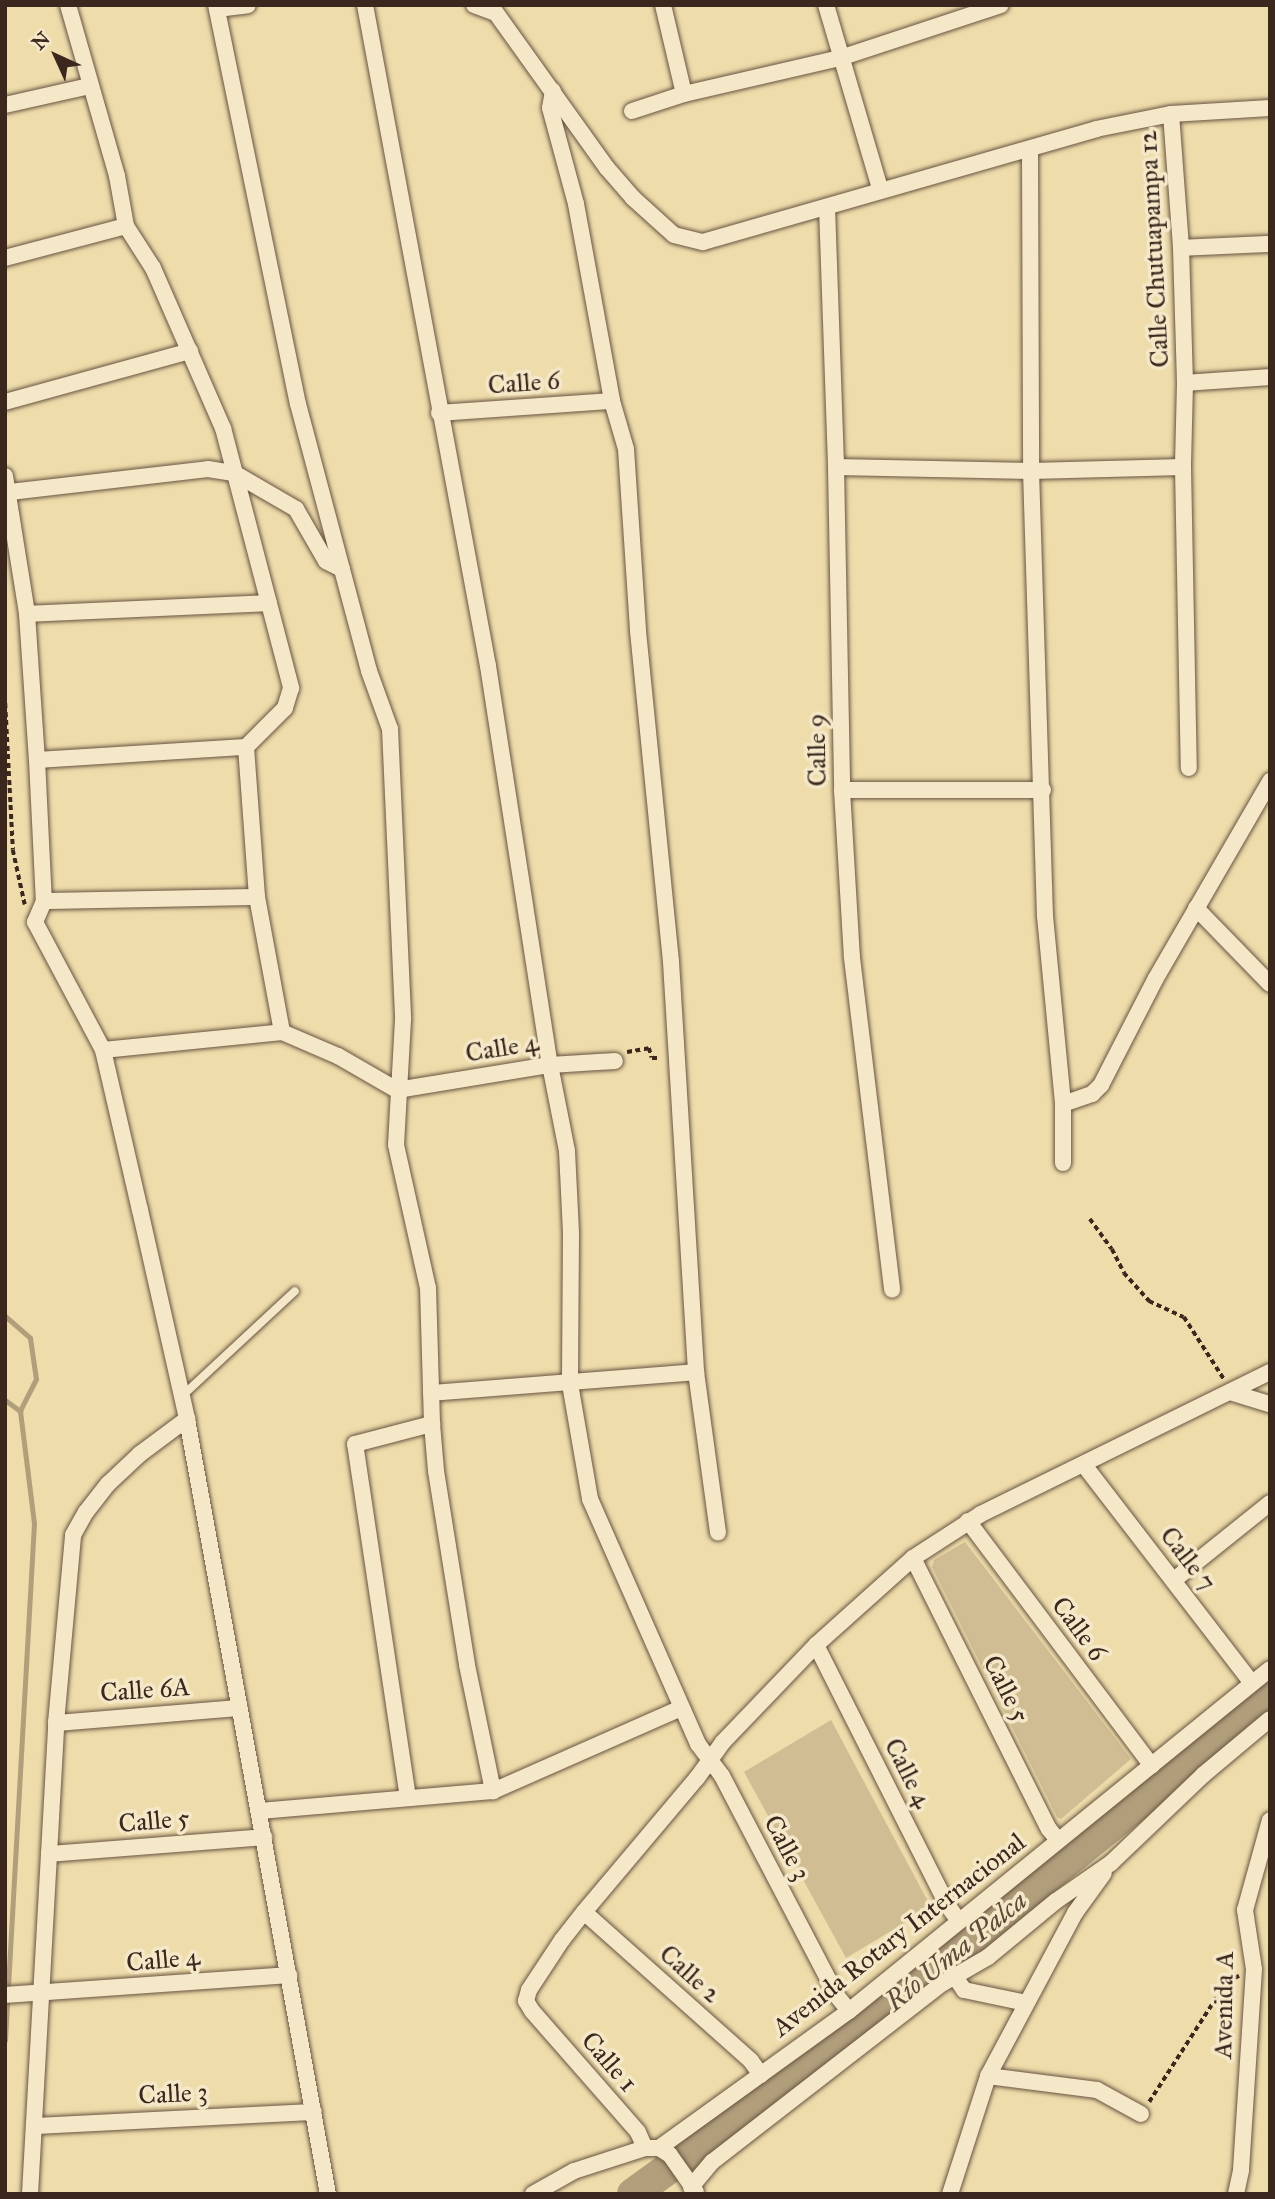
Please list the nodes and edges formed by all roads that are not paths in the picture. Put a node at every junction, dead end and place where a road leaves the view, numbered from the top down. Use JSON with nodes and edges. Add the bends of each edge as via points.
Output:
{"nodes":[{"id":1,"x":68,"y":5,"type":"edge"},
{"id":2,"x":248,"y":5,"type":"edge"},
{"id":3,"x":365,"y":5,"type":"edge"},
{"id":4,"x":474,"y":5,"type":"edge"},
{"id":5,"x":663,"y":5,"type":"edge"},
{"id":6,"x":827,"y":5,"type":"edge"},
{"id":7,"x":1001,"y":5,"type":"edge"},
{"id":8,"x":217,"y":7,"type":"edge"},
{"id":9,"x":840,"y":58,"type":"junction"},
{"id":10,"x":89,"y":86,"type":"junction"},
{"id":11,"x":552,"y":91,"type":"junction"},
{"id":12,"x":684,"y":94,"type":"junction"},
{"id":13,"x":5,"y":105,"type":"edge"},
{"id":14,"x":1270,"y":108,"type":"edge"},
{"id":15,"x":632,"y":111,"type":"dead end"},
{"id":16,"x":1171,"y":114,"type":"junction"},
{"id":17,"x":1030,"y":149,"type":"junction"},
{"id":18,"x":880,"y":189,"type":"junction"},
{"id":19,"x":827,"y":207,"type":"junction"},
{"id":20,"x":126,"y":226,"type":"junction"},
{"id":21,"x":1270,"y":244,"type":"edge"},
{"id":22,"x":1181,"y":248,"type":"junction"},
{"id":23,"x":5,"y":258,"type":"edge"},
{"id":24,"x":190,"y":351,"type":"junction"},
{"id":25,"x":1270,"y":377,"type":"edge"},
{"id":26,"x":1185,"y":383,"type":"junction"},
{"id":27,"x":612,"y":401,"type":"junction"},
{"id":28,"x":5,"y":402,"type":"edge"},
{"id":29,"x":439,"y":413,"type":"junction"},
{"id":30,"x":836,"y":467,"type":"junction"},
{"id":31,"x":1183,"y":467,"type":"junction"},
{"id":32,"x":1031,"y":471,"type":"junction"},
{"id":33,"x":234,"y":473,"type":"junction"},
{"id":34,"x":5,"y":476,"type":"edge"},
{"id":35,"x":9,"y":492,"type":"junction"},
{"id":36,"x":342,"y":569,"type":"junction"},
{"id":37,"x":269,"y":603,"type":"junction"},
{"id":38,"x":27,"y":614,"type":"junction"},
{"id":39,"x":246,"y":747,"type":"junction"},
{"id":40,"x":37,"y":760,"type":"junction"},
{"id":41,"x":1189,"y":768,"type":"dead end"},
{"id":42,"x":1270,"y":781,"type":"edge"},
{"id":43,"x":842,"y":790,"type":"junction"},
{"id":44,"x":1043,"y":790,"type":"junction"},
{"id":45,"x":257,"y":897,"type":"junction"},
{"id":46,"x":44,"y":901,"type":"junction"},
{"id":47,"x":1196,"y":908,"type":"junction"},
{"id":48,"x":1270,"y":984,"type":"edge"},
{"id":49,"x":282,"y":1032,"type":"junction"},
{"id":50,"x":103,"y":1050,"type":"junction"},
{"id":51,"x":615,"y":1061,"type":"road end"},
{"id":52,"x":550,"y":1065,"type":"junction"},
{"id":53,"x":397,"y":1090,"type":"junction"},
{"id":54,"x":1063,"y":1104,"type":"junction"},
{"id":55,"x":1063,"y":1163,"type":"dead end"},
{"id":56,"x":892,"y":1290,"type":"dead end"},
{"id":57,"x":295,"y":1291,"type":"dead end"},
{"id":58,"x":696,"y":1372,"type":"junction"},
{"id":59,"x":1270,"y":1372,"type":"edge"},
{"id":60,"x":570,"y":1384,"type":"junction"},
{"id":61,"x":1233,"y":1392,"type":"junction"},
{"id":62,"x":431,"y":1394,"type":"junction"},
{"id":63,"x":182,"y":1396,"type":"junction"},
{"id":64,"x":1270,"y":1404,"type":"edge"},
{"id":65,"x":187,"y":1419,"type":"junction"},
{"id":66,"x":432,"y":1424,"type":"junction"},
{"id":67,"x":1084,"y":1465,"type":"junction"},
{"id":68,"x":1270,"y":1503,"type":"edge"},
{"id":69,"x":968,"y":1521,"type":"junction"},
{"id":70,"x":718,"y":1532,"type":"dead end"},
{"id":71,"x":913,"y":1558,"type":"junction"},
{"id":72,"x":1174,"y":1580,"type":"junction"},
{"id":73,"x":816,"y":1645,"type":"junction"},
{"id":74,"x":1270,"y":1669,"type":"edge"},
{"id":75,"x":1252,"y":1683,"type":"junction"},
{"id":76,"x":239,"y":1708,"type":"junction"},
{"id":77,"x":681,"y":1708,"type":"junction"},
{"id":78,"x":1270,"y":1719,"type":"edge"},
{"id":79,"x":56,"y":1723,"type":"junction"},
{"id":80,"x":711,"y":1760,"type":"junction"},
{"id":81,"x":1152,"y":1766,"type":"junction"},
{"id":82,"x":493,"y":1791,"type":"junction"},
{"id":83,"x":408,"y":1797,"type":"junction"},
{"id":84,"x":259,"y":1811,"type":"junction"},
{"id":85,"x":1270,"y":1820,"type":"edge"},
{"id":86,"x":264,"y":1837,"type":"junction"},
{"id":87,"x":1058,"y":1840,"type":"junction"},
{"id":88,"x":49,"y":1854,"type":"junction"},
{"id":89,"x":1111,"y":1863,"type":"junction"},
{"id":90,"x":584,"y":1913,"type":"junction"},
{"id":91,"x":959,"y":1921,"type":"junction"},
{"id":92,"x":289,"y":1975,"type":"junction"},
{"id":93,"x":955,"y":1977,"type":"junction"},
{"id":94,"x":40,"y":1995,"type":"junction"},
{"id":95,"x":12,"y":1996,"type":"edge"},
{"id":96,"x":1026,"y":2003,"type":"junction"},
{"id":97,"x":849,"y":2011,"type":"junction"},
{"id":98,"x":761,"y":2075,"type":"junction"},
{"id":99,"x":988,"y":2077,"type":"junction"},
{"id":100,"x":314,"y":2112,"type":"junction"},
{"id":101,"x":1141,"y":2114,"type":"road end"},
{"id":102,"x":34,"y":2126,"type":"junction"},
{"id":103,"x":658,"y":2150,"type":"junction"},
{"id":104,"x":694,"y":2190,"type":"edge"},
{"id":105,"x":30,"y":2194,"type":"edge"},
{"id":106,"x":328,"y":2194,"type":"edge"},
{"id":107,"x":533,"y":2194,"type":"edge"},
{"id":108,"x":950,"y":2194,"type":"edge"},
{"id":109,"x":1236,"y":2194,"type":"edge"}],
"edges":[{"from":1,"to":10,"type":"street"},
{"from":2,"to":8,"type":"street"},
{"from":3,"to":29,"type":"street","name":"Calle 3"},
{"from":4,"to":11,"type":"street","via":[[496,13]]},
{"from":5,"to":12,"type":"street"},
{"from":6,"to":9,"type":"street"},
{"from":7,"to":9,"type":"street"},
{"from":8,"to":36,"type":"street","via":[[298,404]]},
{"from":9,"to":12,"type":"street"},
{"from":9,"to":18,"type":"street"},
{"from":10,"to":13,"type":"street"},
{"from":10,"to":20,"type":"street","via":[[117,176]]},
{"from":11,"to":19,"type":"street","via":[[633,198],[674,235],[703,242]]},
{"from":11,"to":27,"type":"street","via":[[550,108],[576,204]]},
{"from":12,"to":15,"type":"street"},
{"from":14,"to":16,"type":"street"},
{"from":16,"to":17,"type":"street","via":[[1096,129]]},
{"from":16,"to":22,"type":"street","name":"Calle Chutuapampa 12"},
{"from":17,"to":18,"type":"street"},
{"from":17,"to":32,"type":"street"},
{"from":18,"to":19,"type":"street"},
{"from":19,"to":30,"type":"street","name":"Calle 9"},
{"from":20,"to":23,"type":"street"},
{"from":20,"to":24,"type":"street","via":[[153,268]]},
{"from":21,"to":22,"type":"street"},
{"from":22,"to":26,"type":"street","name":"Calle Chutuapampa 12"},
{"from":24,"to":28,"type":"street"},
{"from":24,"to":33,"type":"street","via":[[223,428]]},
{"from":25,"to":26,"type":"street"},
{"from":26,"to":31,"type":"street","name":"Calle Chutuapampa 12"},
{"from":27,"to":29,"type":"street","name":"Calle 6"},
{"from":27,"to":58,"type":"street","via":[[626,449],[638,631],[671,962]]},
{"from":29,"to":52,"type":"street","name":"Calle 3","via":[[488,666]]},
{"from":30,"to":32,"type":"street"},
{"from":30,"to":43,"type":"street","name":"Calle 9"},
{"from":31,"to":32,"type":"street"},
{"from":31,"to":41,"type":"street","name":"Calle Chutuapampa 12"},
{"from":32,"to":44,"type":"street"},
{"from":33,"to":35,"type":"street","via":[[208,470]]},
{"from":33,"to":36,"type":"street","via":[[296,509],[327,561]]},
{"from":33,"to":37,"type":"street"},
{"from":34,"to":35,"type":"street"},
{"from":35,"to":38,"type":"street"},
{"from":36,"to":53,"type":"street","via":[[390,729],[403,1020]]},
{"from":37,"to":38,"type":"street"},
{"from":37,"to":39,"type":"street","via":[[291,688],[285,708]]},
{"from":38,"to":40,"type":"street"},
{"from":39,"to":40,"type":"street"},
{"from":39,"to":45,"type":"street"},
{"from":40,"to":46,"type":"street"},
{"from":42,"to":47,"type":"street"},
{"from":43,"to":44,"type":"street"},
{"from":43,"to":56,"type":"street","name":"Calle 9","via":[[852,958]]},
{"from":44,"to":54,"type":"street","via":[[1045,916]]},
{"from":45,"to":46,"type":"street"},
{"from":45,"to":49,"type":"street"},
{"from":46,"to":50,"type":"street","via":[[35,922]]},
{"from":47,"to":48,"type":"street"},
{"from":47,"to":54,"type":"street","via":[[1101,1085],[1092,1094]]},
{"from":49,"to":50,"type":"street"},
{"from":49,"to":53,"type":"street","via":[[338,1056]]},
{"from":50,"to":63,"type":"street"},
{"from":51,"to":52,"type":"street","name":"Calle 4"},
{"from":52,"to":53,"type":"street","name":"Calle 4"},
{"from":52,"to":60,"type":"street","name":"Calle 3","via":[[568,1151]]},
{"from":53,"to":62,"type":"street","via":[[396,1145],[428,1288]]},
{"from":54,"to":55,"type":"street"},
{"from":57,"to":63,"type":"lane"},
{"from":58,"to":60,"type":"street"},
{"from":58,"to":70,"type":"street"},
{"from":59,"to":61,"type":"street"},
{"from":60,"to":62,"type":"street"},
{"from":60,"to":77,"type":"street","name":"Calle 3","via":[[590,1499]]},
{"from":61,"to":64,"type":"street"},
{"from":61,"to":67,"type":"street"},
{"from":62,"to":66,"type":"street"},
{"from":63,"to":65,"type":"street"},
{"from":65,"to":76,"type":"street"},
{"from":65,"to":79,"type":"street","via":[[108,1484],[73,1535]]},
{"from":66,"to":82,"type":"street","via":[[467,1665]]},
{"from":66,"to":83,"type":"street","via":[[355,1444]]},
{"from":67,"to":69,"type":"street"},
{"from":67,"to":72,"type":"street","name":"Calle 7"},
{"from":68,"to":72,"type":"street"},
{"from":69,"to":71,"type":"street"},
{"from":69,"to":81,"type":"street","name":"Calle 6"},
{"from":71,"to":73,"type":"street"},
{"from":71,"to":87,"type":"street","name":"Calle 5"},
{"from":72,"to":75,"type":"street","name":"Calle 7"},
{"from":73,"to":80,"type":"street"},
{"from":73,"to":91,"type":"street","name":"Calle 4"},
{"from":74,"to":75,"type":"street","name":"Avenida Rotary Internacional"},
{"from":75,"to":81,"type":"street","name":"Avenida Rotary Internacional"},
{"from":76,"to":79,"type":"street","name":"Calle 6A"},
{"from":76,"to":84,"type":"street"},
{"from":77,"to":80,"type":"street","name":"Calle 3"},
{"from":77,"to":82,"type":"street"},
{"from":78,"to":89,"type":"street"},
{"from":79,"to":88,"type":"street"},
{"from":80,"to":90,"type":"street"},
{"from":80,"to":97,"type":"street","name":"Calle 3"},
{"from":81,"to":87,"type":"street","name":"Avenida Rotary Internacional"},
{"from":82,"to":83,"type":"street"},
{"from":83,"to":84,"type":"street"},
{"from":84,"to":86,"type":"street"},
{"from":85,"to":109,"type":"street","name":"Avenida A","via":[[1245,1910],[1254,1969]]},
{"from":86,"to":88,"type":"street","name":"Calle 5"},
{"from":86,"to":92,"type":"street"},
{"from":87,"to":91,"type":"street","name":"Avenida Rotary Internacional"},
{"from":88,"to":94,"type":"street"},
{"from":89,"to":93,"type":"street"},
{"from":89,"to":96,"type":"street","via":[[1075,1913]]},
{"from":90,"to":98,"type":"street","name":"Calle 2","via":[[751,2061]]},
{"from":90,"to":103,"type":"street","name":"Calle 1","via":[[529,1990],[526,2001]]},
{"from":91,"to":97,"type":"street","name":"Avenida Rotary Internacional"},
{"from":92,"to":94,"type":"street","name":"Calle 4"},
{"from":92,"to":100,"type":"street"},
{"from":93,"to":96,"type":"street","via":[[964,1990]]},
{"from":93,"to":104,"type":"street","via":[[712,2162]]},
{"from":94,"to":95,"type":"street","name":"Calle 4"},
{"from":94,"to":102,"type":"street"},
{"from":96,"to":99,"type":"street"},
{"from":97,"to":98,"type":"street","name":"Avenida Rotary Internacional"},
{"from":98,"to":103,"type":"street","name":"Avenida Rotary Internacional"},
{"from":99,"to":101,"type":"street","via":[[1097,2090]]},
{"from":99,"to":108,"type":"street"},
{"from":100,"to":102,"type":"street","name":"Calle 3"},
{"from":100,"to":106,"type":"street"},
{"from":102,"to":105,"type":"street"},
{"from":103,"to":104,"type":"street","name":"Calle 1","via":[[681,2170]]},
{"from":103,"to":107,"type":"street","name":"Avenida Rotary Internacional","via":[[573,2171]]}]}
